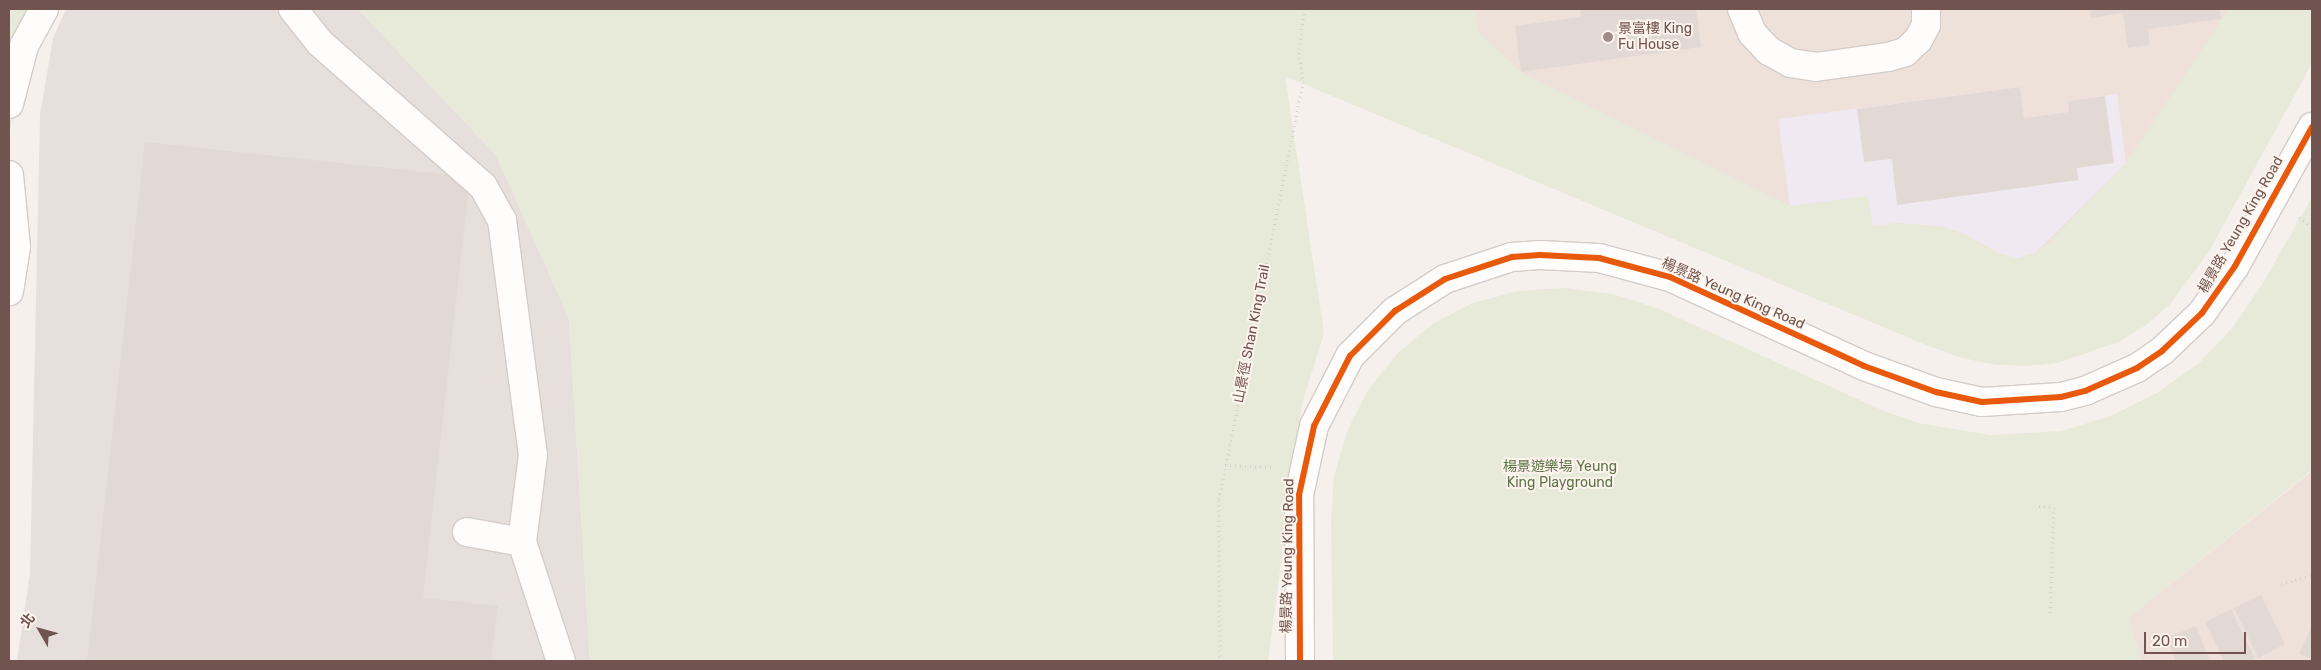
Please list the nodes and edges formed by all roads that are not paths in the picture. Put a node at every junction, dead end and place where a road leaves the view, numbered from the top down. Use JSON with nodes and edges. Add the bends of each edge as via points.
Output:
{"nodes":[{"id":1,"x":44,"y":9,"type":"edge"},
{"id":2,"x":293,"y":9,"type":"edge"},
{"id":3,"x":1742,"y":9,"type":"edge"},
{"id":4,"x":1926,"y":9,"type":"edge"},
{"id":5,"x":9,"y":104,"type":"edge"},
{"id":6,"x":2312,"y":127,"type":"edge"},
{"id":7,"x":9,"y":175,"type":"edge"},
{"id":8,"x":9,"y":291,"type":"edge"},
{"id":9,"x":467,"y":532,"type":"dead end"},
{"id":10,"x":522,"y":542,"type":"junction"},
{"id":11,"x":561,"y":661,"type":"edge"},
{"id":12,"x":1300,"y":661,"type":"edge"}],
"edges":[{"from":1,"to":5,"type":"street","via":[[24,46]]},
{"from":2,"to":10,"type":"street","via":[[320,43],[483,186],[502,220],[532,455]]},
{"from":3,"to":4,"type":"street","via":[[1752,33],[1769,51],[1791,63],[1816,67],[1904,52],[1918,40],[1926,25]]},
{"from":6,"to":12,"type":"street","name":"楊景路 Yeung King Road","via":[[2235,266],[2202,313],[2162,351],[2137,368],[2085,391],[2008,402],[1958,398],[1864,366],[1670,277],[1576,256],[1512,257],[1470,269],[1432,286],[1395,311],[1350,356],[1311,433],[1302,469],[1298,522]]},
{"from":7,"to":8,"type":"street","via":[[16,247]]},
{"from":9,"to":10,"type":"street"},
{"from":10,"to":11,"type":"street"}]}
